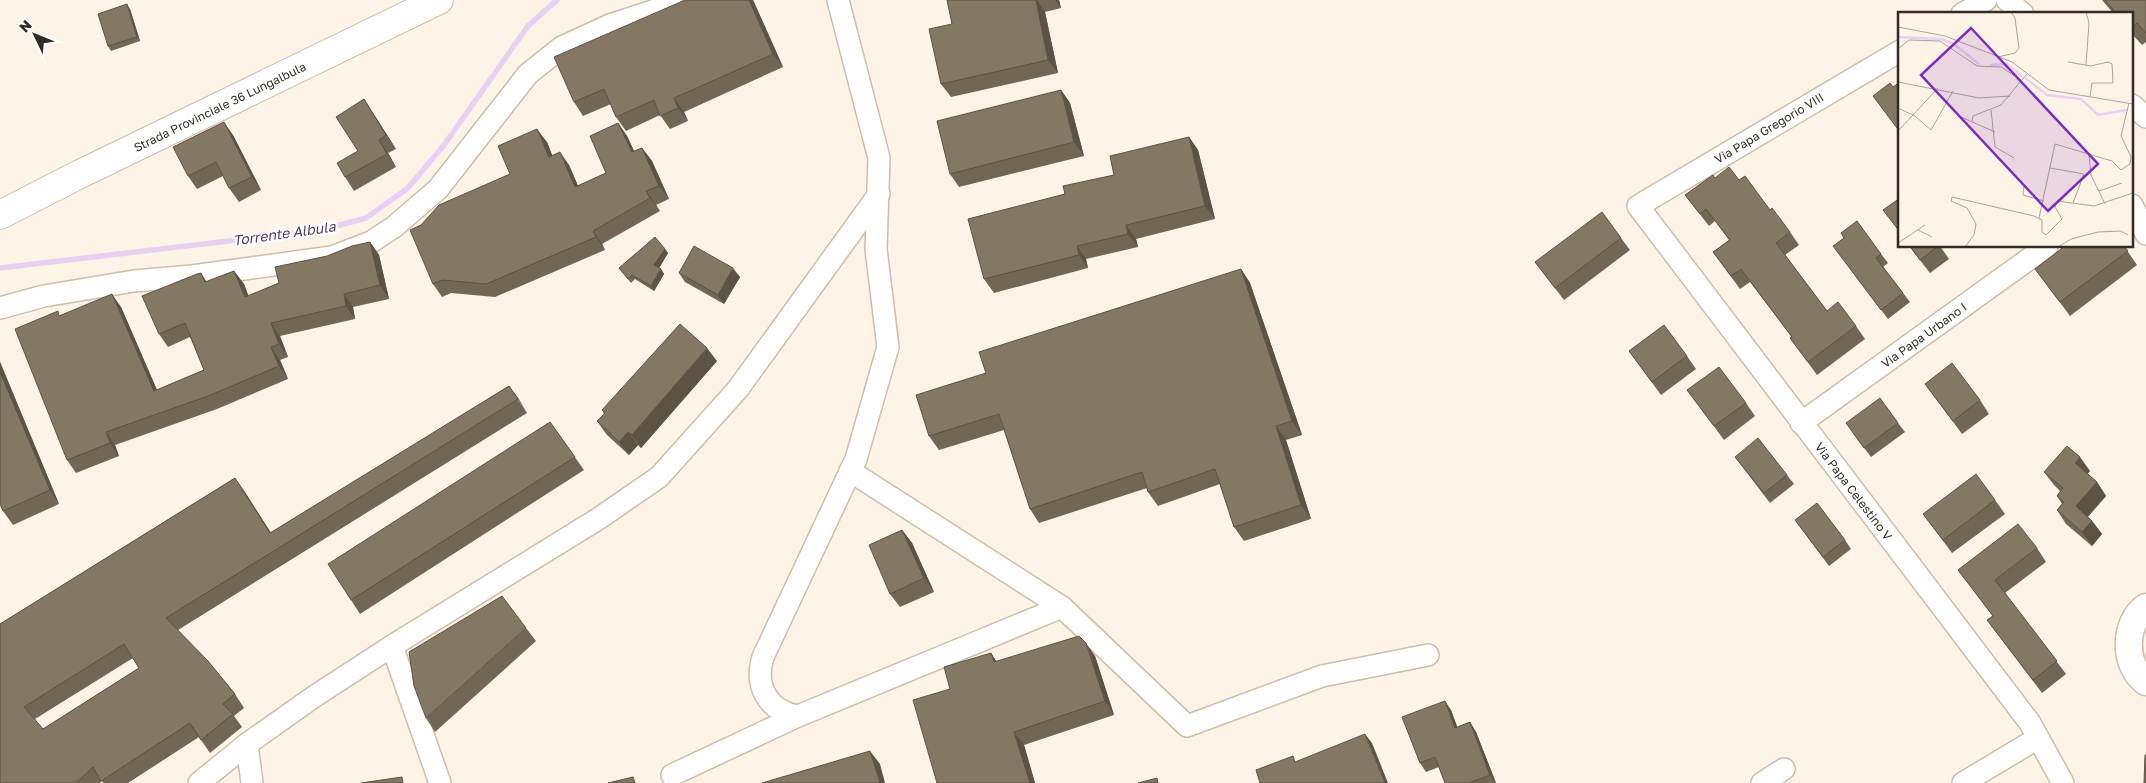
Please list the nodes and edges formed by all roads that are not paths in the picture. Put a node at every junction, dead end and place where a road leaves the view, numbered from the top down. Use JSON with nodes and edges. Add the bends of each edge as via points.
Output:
{"nodes":[{"id":1,"x":439,"y":0,"type":"edge"},
{"id":2,"x":686,"y":0,"type":"edge"},
{"id":3,"x":838,"y":0,"type":"edge"},
{"id":4,"x":1986,"y":0,"type":"edge"},
{"id":5,"x":2007,"y":0,"type":"edge"},
{"id":6,"x":1965,"y":12,"type":"edge"},
{"id":7,"x":2021,"y":12,"type":"edge"},
{"id":8,"x":1898,"y":52,"type":"edge"},
{"id":9,"x":2134,"y":107,"type":"edge"},
{"id":10,"x":2146,"y":117,"type":"edge"},
{"id":11,"x":879,"y":194,"type":"junction"},
{"id":12,"x":1638,"y":206,"type":"joint"},
{"id":13,"x":2134,"y":209,"type":"edge"},
{"id":14,"x":0,"y":215,"type":"edge"},
{"id":15,"x":2146,"y":234,"type":"edge"},
{"id":16,"x":2045,"y":248,"type":"edge"},
{"id":17,"x":0,"y":308,"type":"edge"},
{"id":18,"x":1801,"y":423,"type":"junction"},
{"id":19,"x":850,"y":471,"type":"junction"},
{"id":20,"x":2146,"y":607,"type":"edge"},
{"id":21,"x":1062,"y":608,"type":"junction"},
{"id":22,"x":392,"y":646,"type":"junction"},
{"id":23,"x":1428,"y":655,"type":"dead end"},
{"id":24,"x":2146,"y":682,"type":"edge"},
{"id":25,"x":798,"y":716,"type":"junction"},
{"id":26,"x":2038,"y":738,"type":"junction"},
{"id":27,"x":247,"y":744,"type":"junction"},
{"id":28,"x":1784,"y":769,"type":"dead end"},
{"id":29,"x":672,"y":775,"type":"dead end"},
{"id":30,"x":199,"y":783,"type":"edge"},
{"id":31,"x":252,"y":783,"type":"edge"},
{"id":32,"x":440,"y":783,"type":"edge"},
{"id":33,"x":1762,"y":783,"type":"edge"},
{"id":34,"x":1963,"y":783,"type":"edge"},
{"id":35,"x":2063,"y":783,"type":"edge"}],
"edges":[{"from":1,"to":14,"type":"main road","name":"Strada Provinciale 36 Lungalbula","via":[[78,174]]},
{"from":2,"to":17,"type":"street","via":[[610,25],[562,47],[528,74],[438,189],[394,227],[371,242],[332,257],[134,281],[44,296]]},
{"from":3,"to":11,"type":"street","via":[[879,158]]},
{"from":4,"to":6,"type":"street"},
{"from":5,"to":7,"type":"street"},
{"from":8,"to":12,"type":"street","name":"Via Papa Gregorio VIII"},
{"from":9,"to":10,"type":"street"},
{"from":11,"to":19,"type":"street","via":[[876,250],[888,347]]},
{"from":11,"to":22,"type":"street","via":[[738,389],[659,477],[598,519]]},
{"from":12,"to":18,"type":"street","name":"Via Papa Celestino V"},
{"from":13,"to":15,"type":"street"},
{"from":16,"to":18,"type":"street","name":"Via Papa Urbano I"},
{"from":18,"to":26,"type":"street","name":"Via Papa Celestino V","via":[[2030,723]]},
{"from":19,"to":21,"type":"street"},
{"from":19,"to":25,"type":"street","via":[[760,668],[759,678],[766,698],[780,710]]},
{"from":20,"to":24,"type":"street","via":[[2130,629],[2130,651],[2132,666]]},
{"from":21,"to":23,"type":"street","via":[[1188,726],[1322,676]]},
{"from":21,"to":25,"type":"street"},
{"from":22,"to":27,"type":"street"},
{"from":22,"to":32,"type":"street"},
{"from":25,"to":29,"type":"street"},
{"from":26,"to":34,"type":"street"},
{"from":26,"to":35,"type":"street","name":"Via Papa Celestino V"},
{"from":27,"to":30,"type":"street"},
{"from":27,"to":31,"type":"street"},
{"from":28,"to":33,"type":"street"}]}
